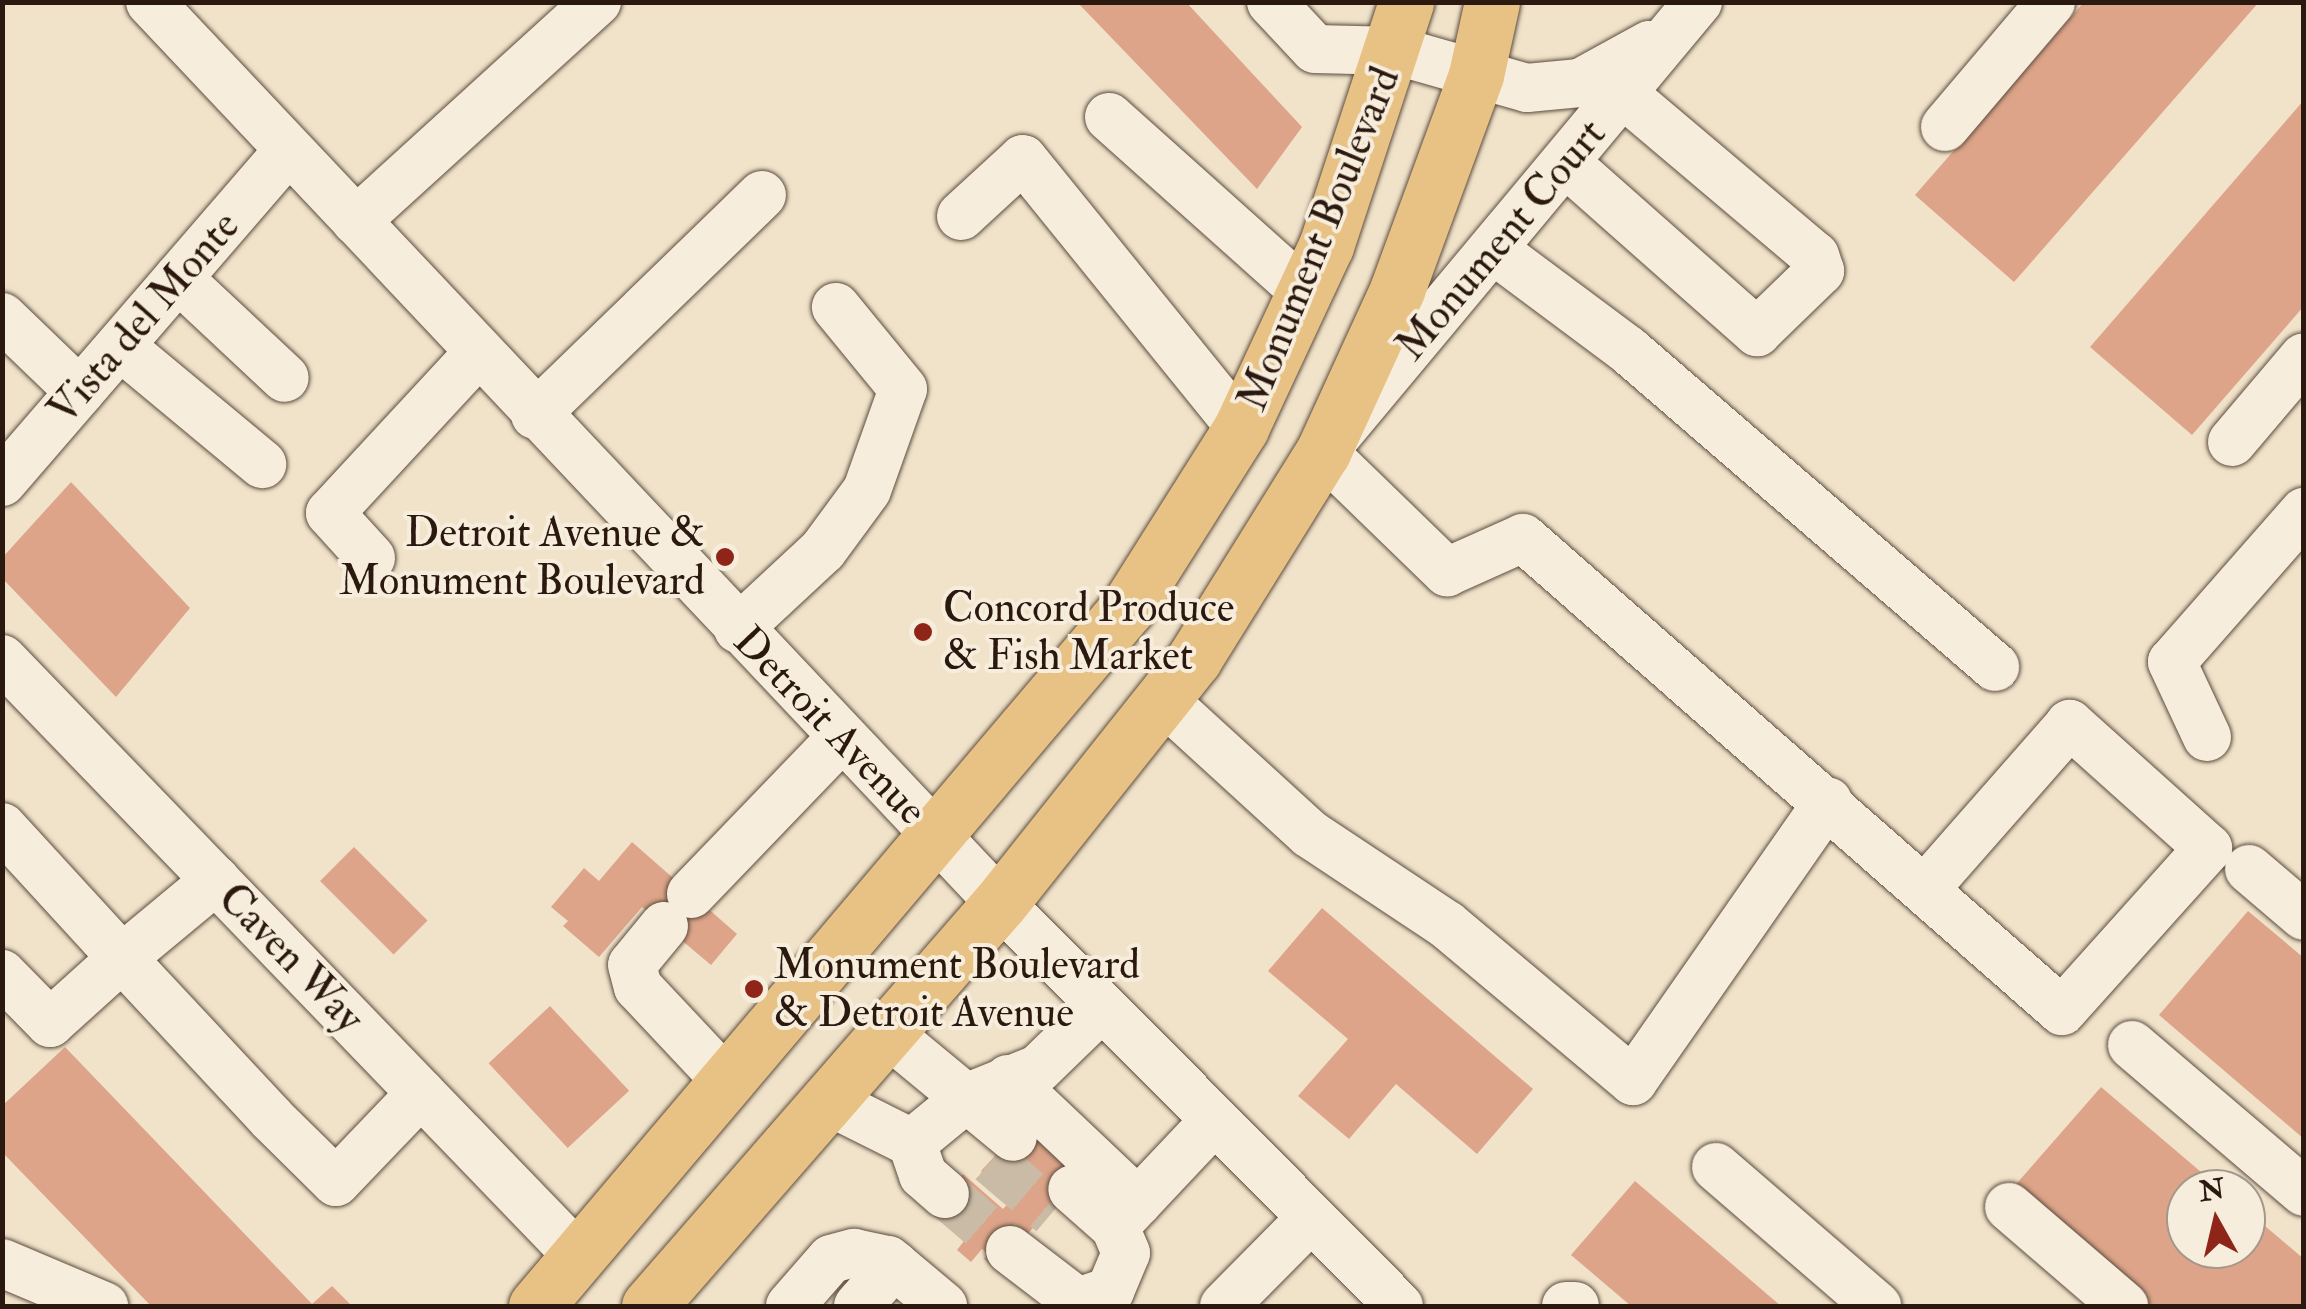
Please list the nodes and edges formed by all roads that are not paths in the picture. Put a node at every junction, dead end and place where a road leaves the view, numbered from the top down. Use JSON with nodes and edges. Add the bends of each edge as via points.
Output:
{"nodes":[{"id":1,"x":150,"y":2,"type":"edge"},
{"id":2,"x":597,"y":2,"type":"edge"},
{"id":3,"x":1271,"y":2,"type":"edge"},
{"id":4,"x":1492,"y":2,"type":"edge"},
{"id":5,"x":2051,"y":2,"type":"edge"},
{"id":6,"x":1685,"y":11,"type":"edge"},
{"id":7,"x":1402,"y":27,"type":"edge"},
{"id":8,"x":1476,"y":75,"type":"junction"},
{"id":9,"x":1623,"y":94,"type":"junction"},
{"id":10,"x":1109,"y":117,"type":"dead end"},
{"id":11,"x":1945,"y":126,"type":"dead end"},
{"id":12,"x":286,"y":153,"type":"junction"},
{"id":13,"x":1567,"y":164,"type":"junction"},
{"id":14,"x":762,"y":195,"type":"dead end"},
{"id":15,"x":961,"y":216,"type":"dead end"},
{"id":16,"x":356,"y":221,"type":"junction"},
{"id":17,"x":1494,"y":250,"type":"junction"},
{"id":18,"x":178,"y":278,"type":"junction"},
{"id":19,"x":1305,"y":292,"type":"junction"},
{"id":20,"x":836,"y":307,"type":"dead end"},
{"id":21,"x":2,"y":318,"type":"edge"},
{"id":22,"x":120,"y":346,"type":"junction"},
{"id":23,"x":477,"y":354,"type":"junction"},
{"id":24,"x":2304,"y":357,"type":"edge"},
{"id":25,"x":285,"y":378,"type":"dead end"},
{"id":26,"x":80,"y":392,"type":"junction"},
{"id":27,"x":535,"y":415,"type":"junction"},
{"id":28,"x":1241,"y":428,"type":"junction"},
{"id":29,"x":2232,"y":442,"type":"dead end"},
{"id":30,"x":1323,"y":452,"type":"junction"},
{"id":31,"x":262,"y":464,"type":"dead end"},
{"id":32,"x":2,"y":482,"type":"edge"},
{"id":33,"x":2304,"y":512,"type":"edge"},
{"id":34,"x":371,"y":558,"type":"dead end"},
{"id":35,"x":738,"y":628,"type":"junction"},
{"id":36,"x":2,"y":659,"type":"edge"},
{"id":37,"x":1995,"y":667,"type":"dead end"},
{"id":38,"x":1162,"y":699,"type":"junction"},
{"id":39,"x":842,"y":737,"type":"junction"},
{"id":40,"x":2207,"y":737,"type":"dead end"},
{"id":41,"x":1828,"y":801,"type":"junction"},
{"id":42,"x":2,"y":827,"type":"edge"},
{"id":43,"x":938,"y":839,"type":"junction"},
{"id":44,"x":2248,"y":869,"type":"dead end"},
{"id":45,"x":216,"y":880,"type":"junction"},
{"id":46,"x":1926,"y":888,"type":"junction"},
{"id":47,"x":1000,"y":904,"type":"junction"},
{"id":48,"x":2304,"y":916,"type":"edge"},
{"id":49,"x":122,"y":958,"type":"junction"},
{"id":50,"x":2,"y":974,"type":"edge"},
{"id":51,"x":1102,"y":1007,"type":"junction"},
{"id":52,"x":885,"y":1031,"type":"junction"},
{"id":53,"x":2132,"y":1046,"type":"dead end"},
{"id":54,"x":728,"y":1083,"type":"junction"},
{"id":55,"x":421,"y":1093,"type":"junction"},
{"id":56,"x":828,"y":1101,"type":"junction"},
{"id":57,"x":958,"y":1110,"type":"junction"},
{"id":58,"x":1214,"y":1121,"type":"junction"},
{"id":59,"x":1002,"y":1149,"type":"tunnel mouth"},
{"id":60,"x":1716,"y":1168,"type":"dead end"},
{"id":61,"x":2304,"y":1192,"type":"edge"},
{"id":62,"x":946,"y":1194,"type":"tunnel mouth"},
{"id":63,"x":1062,"y":1201,"type":"tunnel mouth"},
{"id":64,"x":2009,"y":1207,"type":"dead end"},
{"id":65,"x":1126,"y":1215,"type":"junction"},
{"id":66,"x":1311,"y":1218,"type":"junction"},
{"id":67,"x":1010,"y":1250,"type":"tunnel mouth"},
{"id":68,"x":579,"y":1257,"type":"junction"},
{"id":69,"x":2,"y":1263,"type":"edge"},
{"id":70,"x":894,"y":1265,"type":"junction"},
{"id":71,"x":934,"y":1304,"type":"edge"},
{"id":72,"x":104,"y":1306,"type":"edge"},
{"id":73,"x":536,"y":1306,"type":"edge"},
{"id":74,"x":649,"y":1306,"type":"edge"},
{"id":75,"x":790,"y":1306,"type":"edge"},
{"id":76,"x":858,"y":1306,"type":"edge"},
{"id":77,"x":1224,"y":1306,"type":"edge"},
{"id":78,"x":1399,"y":1306,"type":"edge"},
{"id":79,"x":1566,"y":1306,"type":"edge"},
{"id":80,"x":1575,"y":1306,"type":"edge"},
{"id":81,"x":1877,"y":1306,"type":"edge"},
{"id":82,"x":2124,"y":1306,"type":"edge"}],
"edges":[{"from":1,"to":12,"type":"street","name":"Detroit Avenue"},
{"from":2,"to":16,"type":"street"},
{"from":3,"to":7,"type":"street","name":"Monument Court","via":[[1316,49]]},
{"from":4,"to":8,"type":"main road","name":"Monument Boulevard"},
{"from":5,"to":11,"type":"street"},
{"from":6,"to":8,"type":"street","name":"Monument Court","via":[[1580,83],[1527,88]]},
{"from":6,"to":9,"type":"street","name":"Monument Court"},
{"from":7,"to":8,"type":"street","name":"Monument Court"},
{"from":7,"to":19,"type":"main road","name":"Monument Boulevard"},
{"from":8,"to":30,"type":"main road","name":"Monument Boulevard","via":[[1397,290]]},
{"from":9,"to":13,"type":"street","name":"Monument Court"},
{"from":9,"to":13,"type":"street","via":[[1815,256],[1820,271],[1757,332]]},
{"from":10,"to":19,"type":"street"},
{"from":12,"to":16,"type":"street","name":"Detroit Avenue"},
{"from":12,"to":18,"type":"street","name":"Vista del Monte"},
{"from":13,"to":17,"type":"street","name":"Monument Court"},
{"from":14,"to":27,"type":"street"},
{"from":15,"to":28,"type":"street","via":[[1023,159]]},
{"from":16,"to":23,"type":"street","name":"Detroit Avenue"},
{"from":17,"to":30,"type":"street","name":"Monument Court"},
{"from":17,"to":37,"type":"street","via":[[1628,350]]},
{"from":18,"to":22,"type":"street","name":"Vista del Monte"},
{"from":18,"to":25,"type":"street"},
{"from":19,"to":28,"type":"main road","name":"Monument Boulevard"},
{"from":20,"to":35,"type":"street","via":[[903,389],[867,490],[822,550]]},
{"from":21,"to":26,"type":"street"},
{"from":22,"to":26,"type":"street","name":"Vista del Monte"},
{"from":22,"to":31,"type":"street"},
{"from":23,"to":27,"type":"street","name":"Detroit Avenue"},
{"from":23,"to":34,"type":"street","via":[[330,513]]},
{"from":24,"to":29,"type":"street"},
{"from":26,"to":32,"type":"street","name":"Vista del Monte"},
{"from":27,"to":35,"type":"street","name":"Detroit Avenue"},
{"from":28,"to":43,"type":"main road","name":"Monument Boulevard","via":[[1128,608]]},
{"from":30,"to":38,"type":"main road","name":"Monument Boulevard"},
{"from":30,"to":41,"type":"street","via":[[1447,572],[1523,538]]},
{"from":33,"to":40,"type":"street","via":[[2172,662]]},
{"from":35,"to":39,"type":"street","name":"Detroit Avenue"},
{"from":36,"to":45,"type":"street","name":"Caven Way"},
{"from":38,"to":41,"type":"street","via":[[1310,834],[1447,925],[1633,1081]]},
{"from":38,"to":47,"type":"main road","name":"Monument Boulevard"},
{"from":39,"to":43,"type":"street","name":"Detroit Avenue"},
{"from":39,"to":54,"type":"street","via":[[632,965],[638,987]]},
{"from":41,"to":46,"type":"street"},
{"from":42,"to":49,"type":"street"},
{"from":43,"to":47,"type":"street","name":"Detroit Avenue"},
{"from":43,"to":54,"type":"main road","name":"Monument Boulevard"},
{"from":44,"to":48,"type":"street"},
{"from":45,"to":49,"type":"street"},
{"from":45,"to":55,"type":"street","name":"Caven Way"},
{"from":46,"to":46,"type":"street","via":[[2070,724],[2208,848],[2062,1012]]},
{"from":47,"to":51,"type":"street","name":"Detroit Avenue"},
{"from":47,"to":52,"type":"main road","name":"Monument Boulevard"},
{"from":49,"to":50,"type":"street","via":[[50,1024]]},
{"from":49,"to":55,"type":"street","via":[[336,1182]]},
{"from":51,"to":57,"type":"street","via":[[1038,1069]]},
{"from":51,"to":58,"type":"street","name":"Detroit Avenue"},
{"from":52,"to":56,"type":"main road","name":"Monument Boulevard"},
{"from":52,"to":57,"type":"street"},
{"from":53,"to":61,"type":"street"},
{"from":54,"to":68,"type":"main road","name":"Monument Boulevard"},
{"from":55,"to":68,"type":"street","name":"Caven Way"},
{"from":56,"to":57,"type":"street"},
{"from":56,"to":74,"type":"main road","name":"Monument Boulevard"},
{"from":57,"to":59,"type":"street"},
{"from":57,"to":62,"type":"street","via":[[923,1174]]},
{"from":57,"to":65,"type":"street"},
{"from":58,"to":65,"type":"street"},
{"from":58,"to":66,"type":"street","name":"Detroit Avenue"},
{"from":60,"to":81,"type":"street"},
{"from":63,"to":65,"type":"street"},
{"from":64,"to":82,"type":"street"},
{"from":65,"to":67,"type":"street","via":[[1121,1279],[1096,1298],[1060,1294]]},
{"from":66,"to":77,"type":"street"},
{"from":66,"to":78,"type":"street","name":"Detroit Avenue"},
{"from":68,"to":73,"type":"main road","name":"Monument Boulevard"},
{"from":69,"to":72,"type":"street"},
{"from":70,"to":71,"type":"street"},
{"from":70,"to":75,"type":"street","via":[[873,1254],[831,1259]]},
{"from":70,"to":76,"type":"street"},
{"from":79,"to":80,"type":"street"}]}
